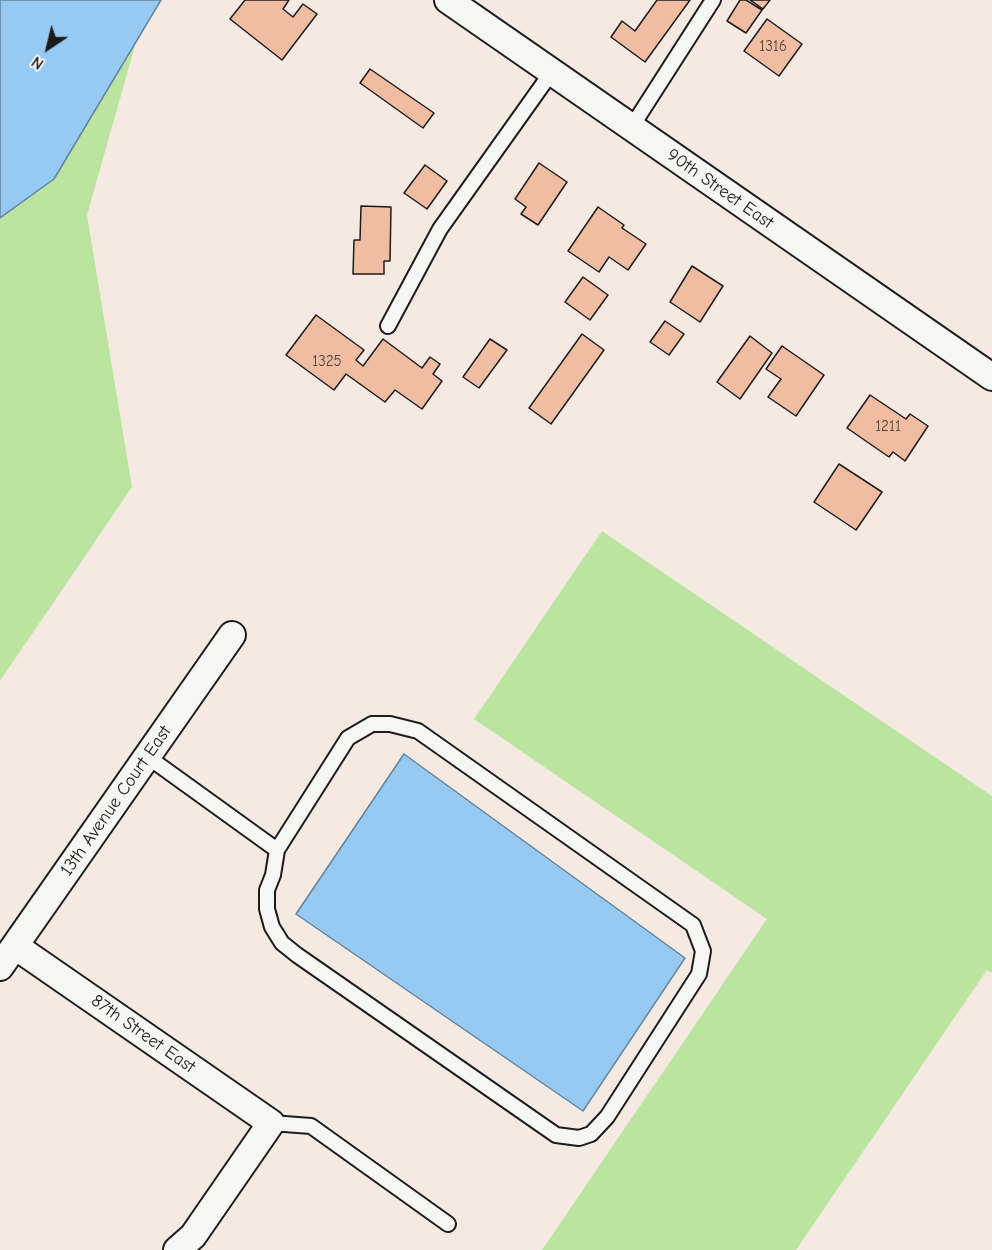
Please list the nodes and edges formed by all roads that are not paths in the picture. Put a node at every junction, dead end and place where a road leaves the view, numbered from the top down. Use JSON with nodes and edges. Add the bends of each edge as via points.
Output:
{"nodes":[{"id":1,"x":448,"y":0,"type":"edge"},
{"id":2,"x":713,"y":0,"type":"edge"},
{"id":3,"x":551,"y":73,"type":"junction"},
{"id":4,"x":631,"y":128,"type":"junction"},
{"id":5,"x":388,"y":326,"type":"dead end"},
{"id":6,"x":992,"y":377,"type":"edge"},
{"id":7,"x":232,"y":635,"type":"dead end"},
{"id":8,"x":148,"y":757,"type":"junction"},
{"id":9,"x":277,"y":850,"type":"junction"},
{"id":10,"x":15,"y":946,"type":"junction"},
{"id":11,"x":0,"y":967,"type":"edge"},
{"id":12,"x":271,"y":1123,"type":"junction"},
{"id":13,"x":448,"y":1224,"type":"dead end"},
{"id":14,"x":177,"y":1250,"type":"edge"}],
"edges":[{"from":1,"to":3,"type":"street","name":"90th Street East"},
{"from":2,"to":4,"type":"lane"},
{"from":3,"to":4,"type":"street","name":"90th Street East"},
{"from":3,"to":5,"type":"lane","via":[[440,229]]},
{"from":4,"to":6,"type":"street","name":"90th Street East"},
{"from":7,"to":8,"type":"street","name":"13th Avenue Court East"},
{"from":8,"to":9,"type":"lane"},
{"from":8,"to":10,"type":"street","name":"13th Avenue Court East"},
{"from":9,"to":9,"type":"lane","via":[[348,738],[372,724],[404,726],[431,740],[683,917],[693,926],[703,951],[703,963],[600,1127],[579,1138],[567,1138],[556,1135],[282,943],[267,909],[267,891]]},
{"from":10,"to":11,"type":"street","name":"13th Avenue Court East"},
{"from":10,"to":12,"type":"street","name":"87th Street East"},
{"from":12,"to":13,"type":"lane","via":[[311,1126]]},
{"from":12,"to":14,"type":"street","via":[[193,1236]]}]}
